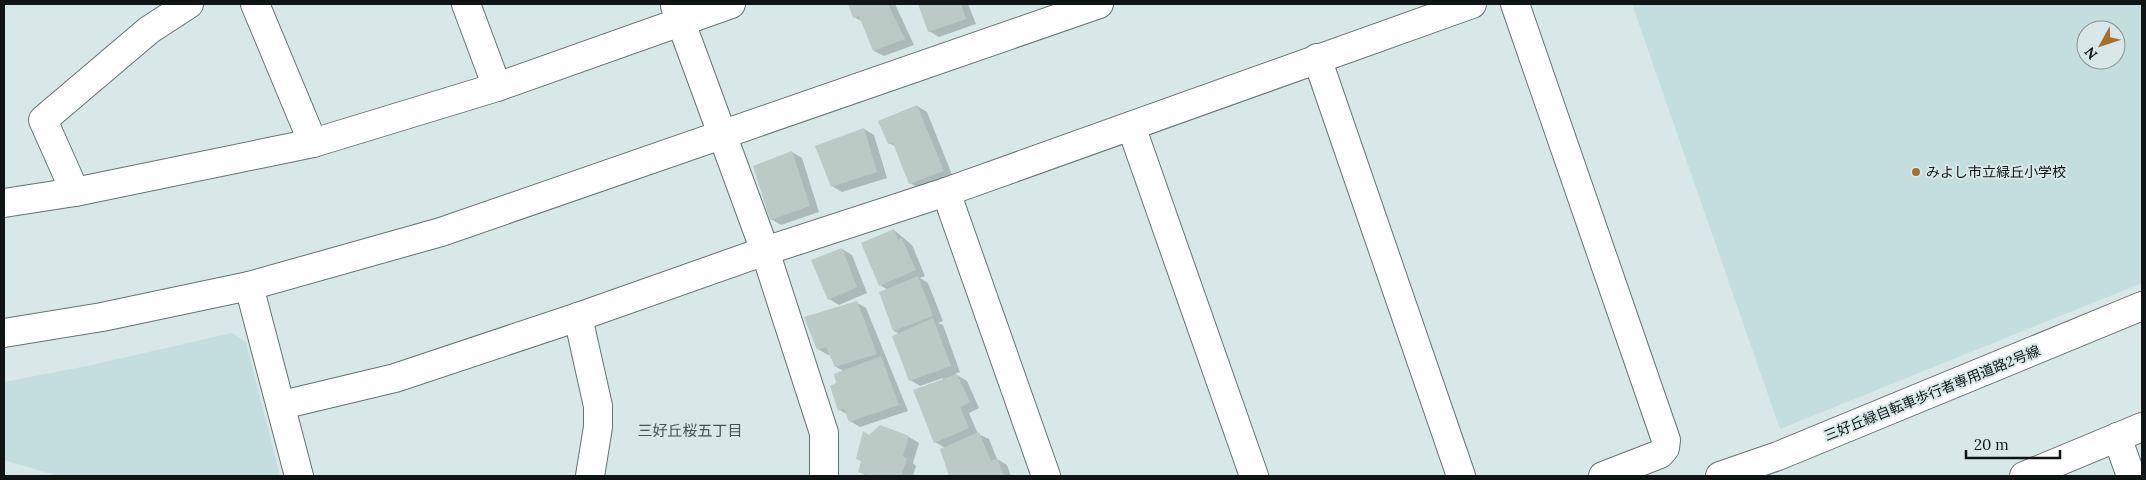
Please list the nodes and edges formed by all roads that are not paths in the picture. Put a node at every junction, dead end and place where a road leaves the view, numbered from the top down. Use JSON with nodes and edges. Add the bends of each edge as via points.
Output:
{"nodes":[{"id":1,"x":189,"y":4,"type":"edge"},
{"id":2,"x":255,"y":4,"type":"edge"},
{"id":3,"x":466,"y":4,"type":"edge"},
{"id":4,"x":731,"y":4,"type":"edge"},
{"id":5,"x":1099,"y":4,"type":"edge"},
{"id":6,"x":1472,"y":4,"type":"edge"},
{"id":7,"x":1515,"y":4,"type":"edge"},
{"id":8,"x":678,"y":13,"type":"edge"},
{"id":9,"x":1317,"y":58,"type":"junction"},
{"id":10,"x":497,"y":87,"type":"junction"},
{"id":11,"x":1131,"y":126,"type":"junction"},
{"id":12,"x":724,"y":134,"type":"junction"},
{"id":13,"x":313,"y":143,"type":"junction"},
{"id":14,"x":75,"y":192,"type":"junction"},
{"id":15,"x":946,"y":192,"type":"junction"},
{"id":16,"x":4,"y":203,"type":"edge"},
{"id":17,"x":765,"y":251,"type":"junction"},
{"id":18,"x":249,"y":286,"type":"junction"},
{"id":19,"x":2142,"y":306,"type":"edge"},
{"id":20,"x":578,"y":317,"type":"junction"},
{"id":21,"x":4,"y":333,"type":"edge"},
{"id":22,"x":282,"y":405,"type":"junction"},
{"id":23,"x":2142,"y":427,"type":"edge"},
{"id":24,"x":2117,"y":437,"type":"junction"},
{"id":25,"x":299,"y":476,"type":"edge"},
{"id":26,"x":590,"y":476,"type":"edge"},
{"id":27,"x":826,"y":476,"type":"edge"},
{"id":28,"x":1046,"y":476,"type":"edge"},
{"id":29,"x":1254,"y":476,"type":"edge"},
{"id":30,"x":1461,"y":476,"type":"edge"},
{"id":31,"x":1603,"y":476,"type":"edge"},
{"id":32,"x":1720,"y":476,"type":"edge"},
{"id":33,"x":2024,"y":476,"type":"edge"},
{"id":34,"x":2131,"y":476,"type":"edge"}],
"edges":[{"from":1,"to":14,"type":"street","via":[[149,30],[43,120]]},
{"from":2,"to":13,"type":"street"},
{"from":3,"to":10,"type":"street"},
{"from":4,"to":8,"type":"street"},
{"from":5,"to":12,"type":"street"},
{"from":6,"to":9,"type":"street"},
{"from":7,"to":31,"type":"street","via":[[1666,440],[1660,454]]},
{"from":8,"to":10,"type":"street"},
{"from":8,"to":12,"type":"street"},
{"from":9,"to":11,"type":"street"},
{"from":9,"to":30,"type":"street"},
{"from":10,"to":13,"type":"street"},
{"from":11,"to":15,"type":"street"},
{"from":11,"to":29,"type":"street"},
{"from":12,"to":17,"type":"street"},
{"from":12,"to":18,"type":"street","via":[[441,232]]},
{"from":13,"to":14,"type":"street"},
{"from":14,"to":16,"type":"street"},
{"from":15,"to":17,"type":"street"},
{"from":15,"to":28,"type":"street"},
{"from":17,"to":20,"type":"street"},
{"from":17,"to":27,"type":"street","via":[[824,433]]},
{"from":18,"to":21,"type":"street","via":[[102,317]]},
{"from":18,"to":22,"type":"street"},
{"from":19,"to":32,"type":"street","name":"三好丘緑自転車歩行者専用道路2号線","via":[[1778,456]]},
{"from":20,"to":22,"type":"street","via":[[394,378]]},
{"from":20,"to":26,"type":"street","via":[[598,406]]},
{"from":22,"to":25,"type":"street"},
{"from":23,"to":24,"type":"street"},
{"from":24,"to":33,"type":"street"},
{"from":24,"to":34,"type":"street"}]}
